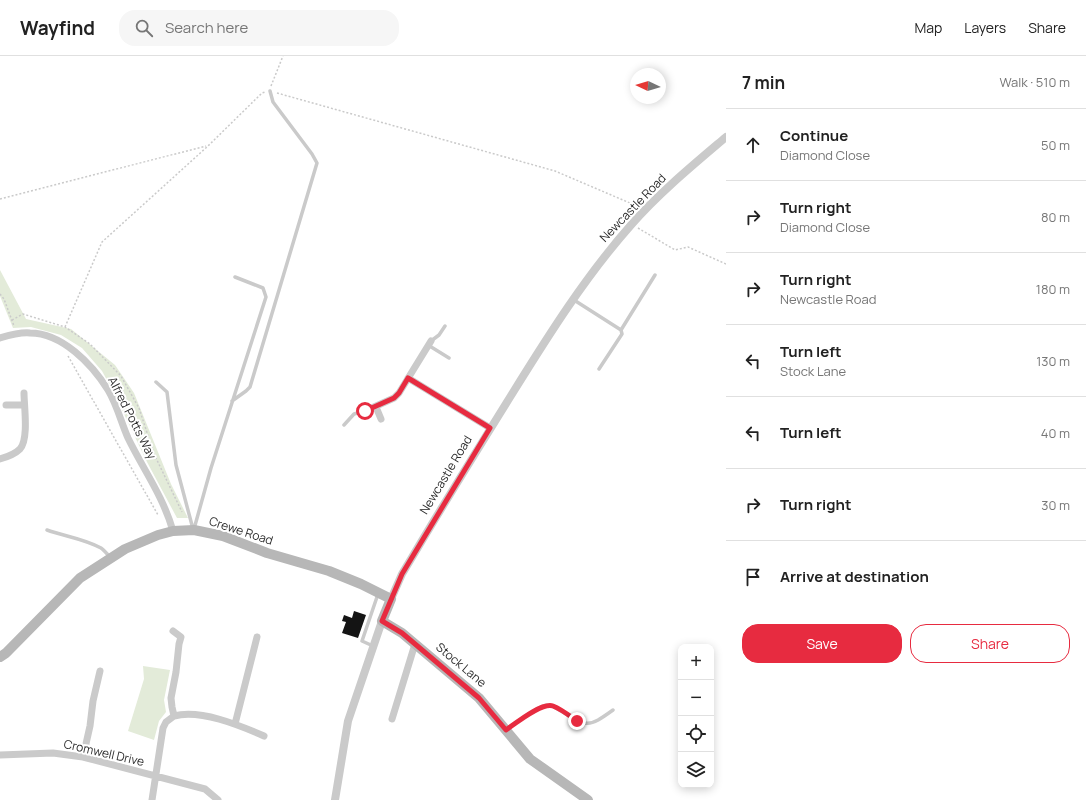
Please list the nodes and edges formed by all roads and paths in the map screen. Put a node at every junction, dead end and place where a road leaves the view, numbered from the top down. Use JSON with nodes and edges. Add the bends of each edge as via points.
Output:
{"nodes":[{"id":1,"x":283,"y":56,"type":"edge"},
{"id":2,"x":270,"y":91,"type":"junction"},
{"id":3,"x":726,"y":137,"type":"edge"},
{"id":4,"x":208,"y":146,"type":"junction"},
{"id":5,"x":0,"y":199,"type":"edge"},
{"id":6,"x":646,"y":210,"type":"junction"},
{"id":7,"x":632,"y":224,"type":"junction"},
{"id":8,"x":726,"y":264,"type":"edge"},
{"id":9,"x":655,"y":275,"type":"dead end"},
{"id":10,"x":235,"y":277,"type":"dead end"},
{"id":11,"x":0,"y":294,"type":"edge"},
{"id":12,"x":574,"y":300,"type":"junction"},
{"id":13,"x":12,"y":320,"type":"junction"},
{"id":14,"x":445,"y":326,"type":"dead end"},
{"id":15,"x":65,"y":328,"type":"junction"},
{"id":16,"x":621,"y":330,"type":"junction"},
{"id":17,"x":15,"y":334,"type":"junction"},
{"id":18,"x":0,"y":338,"type":"edge"},
{"id":19,"x":430,"y":343,"type":"junction"},
{"id":20,"x":63,"y":344,"type":"junction"},
{"id":21,"x":449,"y":358,"type":"dead end"},
{"id":22,"x":598,"y":369,"type":"dead end"},
{"id":23,"x":408,"y":378,"type":"junction"},
{"id":24,"x":156,"y":382,"type":"dead end"},
{"id":25,"x":24,"y":393,"type":"dead end"},
{"id":26,"x":232,"y":401,"type":"junction"},
{"id":27,"x":6,"y":405,"type":"dead end"},
{"id":28,"x":24,"y":405,"type":"junction"},
{"id":29,"x":376,"y":407,"type":"junction"},
{"id":30,"x":365,"y":411,"type":"joint"},
{"id":31,"x":381,"y":419,"type":"dead end"},
{"id":32,"x":344,"y":425,"type":"dead end"},
{"id":33,"x":490,"y":428,"type":"junction"},
{"id":34,"x":0,"y":459,"type":"edge"},
{"id":35,"x":161,"y":519,"type":"dead end"},
{"id":36,"x":190,"y":529,"type":"junction"},
{"id":37,"x":47,"y":530,"type":"dead end"},
{"id":38,"x":173,"y":531,"type":"junction"},
{"id":39,"x":110,"y":558,"type":"junction"},
{"id":40,"x":378,"y":592,"type":"junction"},
{"id":41,"x":391,"y":599,"type":"junction"},
{"id":42,"x":382,"y":621,"type":"junction"},
{"id":43,"x":173,"y":631,"type":"dead end"},
{"id":44,"x":257,"y":637,"type":"dead end"},
{"id":45,"x":416,"y":644,"type":"junction"},
{"id":46,"x":373,"y":646,"type":"junction"},
{"id":47,"x":0,"y":658,"type":"edge"},
{"id":48,"x":100,"y":671,"type":"dead end"},
{"id":49,"x":613,"y":710,"type":"dead end"},
{"id":50,"x":174,"y":716,"type":"junction"},
{"id":51,"x":392,"y":719,"type":"dead end"},
{"id":52,"x":236,"y":724,"type":"junction"},
{"id":53,"x":506,"y":730,"type":"junction"},
{"id":54,"x":264,"y":736,"type":"dead end"},
{"id":55,"x":0,"y":755,"type":"edge"},
{"id":56,"x":83,"y":757,"type":"junction"},
{"id":57,"x":155,"y":776,"type":"junction"},
{"id":58,"x":152,"y":800,"type":"edge"},
{"id":59,"x":218,"y":800,"type":"edge"},
{"id":60,"x":335,"y":800,"type":"edge"},
{"id":61,"x":588,"y":800,"type":"edge"}],
"edges":[{"from":1,"to":2,"type":"path"},
{"from":2,"to":4,"type":"path","via":[[262,93]]},
{"from":2,"to":6,"type":"path","via":[[555,171]]},
{"from":2,"to":26,"type":"lane","via":[[273,102],[317,163],[250,387]]},
{"from":3,"to":6,"type":"street","name":"Newcastle Road"},
{"from":4,"to":5,"type":"path"},
{"from":4,"to":15,"type":"path","via":[[102,242]]},
{"from":6,"to":7,"type":"street","name":"Newcastle Road"},
{"from":7,"to":8,"type":"path","via":[[675,250],[688,247]]},
{"from":7,"to":12,"type":"street","name":"Newcastle Road"},
{"from":9,"to":16,"type":"lane"},
{"from":10,"to":26,"type":"lane","via":[[264,288],[266,297]]},
{"from":11,"to":13,"type":"path"},
{"from":12,"to":16,"type":"lane"},
{"from":12,"to":33,"type":"street","name":"Newcastle Road"},
{"from":13,"to":15,"type":"path","via":[[23,314]]},
{"from":13,"to":17,"type":"path"},
{"from":14,"to":19,"type":"lane"},
{"from":15,"to":36,"type":"path","via":[[90,344],[121,376],[138,408],[154,454]]},
{"from":16,"to":22,"type":"lane","via":[[622,334]]},
{"from":17,"to":18,"type":"street","name":"Alfred Potts Way"},
{"from":17,"to":20,"type":"street","name":"Alfred Potts Way","via":[[31,332],[48,336]]},
{"from":19,"to":21,"type":"lane"},
{"from":19,"to":23,"type":"street"},
{"from":20,"to":35,"type":"path"},
{"from":20,"to":38,"type":"street","name":"Alfred Potts Way","via":[[92,366],[109,391],[128,438],[156,488]]},
{"from":23,"to":29,"type":"street","via":[[394,398]]},
{"from":23,"to":33,"type":"street"},
{"from":24,"to":36,"type":"lane","via":[[167,392],[176,465]]},
{"from":25,"to":28,"type":"street"},
{"from":26,"to":36,"type":"lane"},
{"from":27,"to":28,"type":"street"},
{"from":28,"to":34,"type":"street","via":[[24,440],[14,454]]},
{"from":29,"to":30,"type":"street"},
{"from":29,"to":31,"type":"street"},
{"from":30,"to":32,"type":"lane","via":[[354,414]]},
{"from":33,"to":41,"type":"street","name":"Newcastle Road","via":[[402,574]]},
{"from":36,"to":38,"type":"main road","name":"Crewe Road"},
{"from":36,"to":40,"type":"main road","name":"Crewe Road","via":[[223,536],[267,553],[329,571]]},
{"from":37,"to":39,"type":"lane","via":[[102,548]]},
{"from":38,"to":39,"type":"main road","name":"Crewe Road","via":[[138,543]]},
{"from":39,"to":47,"type":"main road","name":"Crewe Road","via":[[80,578]]},
{"from":40,"to":41,"type":"main road","name":"Crewe Road"},
{"from":40,"to":46,"type":"lane","via":[[362,641]]},
{"from":41,"to":42,"type":"main road","name":"Newcastle Road"},
{"from":42,"to":45,"type":"main road","name":"Stock Lane"},
{"from":42,"to":46,"type":"street","name":"Newcastle Road"},
{"from":43,"to":50,"type":"street","via":[[181,637],[171,698]]},
{"from":44,"to":52,"type":"street"},
{"from":45,"to":51,"type":"street"},
{"from":45,"to":53,"type":"main road","name":"Stock Lane","via":[[479,698]]},
{"from":46,"to":60,"type":"street","name":"Newcastle Road","via":[[348,721]]},
{"from":48,"to":56,"type":"street","via":[[92,701]]},
{"from":49,"to":53,"type":"lane","via":[[596,722],[586,723],[546,705]]},
{"from":50,"to":52,"type":"street","via":[[189,713]]},
{"from":50,"to":57,"type":"street","via":[[163,728]]},
{"from":52,"to":54,"type":"street"},
{"from":53,"to":61,"type":"main road","name":"Stock Lane","via":[[530,759]]},
{"from":55,"to":56,"type":"street","name":"Cromwell Drive","via":[[52,753]]},
{"from":56,"to":57,"type":"street","name":"Cromwell Drive"},
{"from":57,"to":58,"type":"street"},
{"from":57,"to":59,"type":"street","name":"Cromwell Drive","via":[[205,789]]}]}
